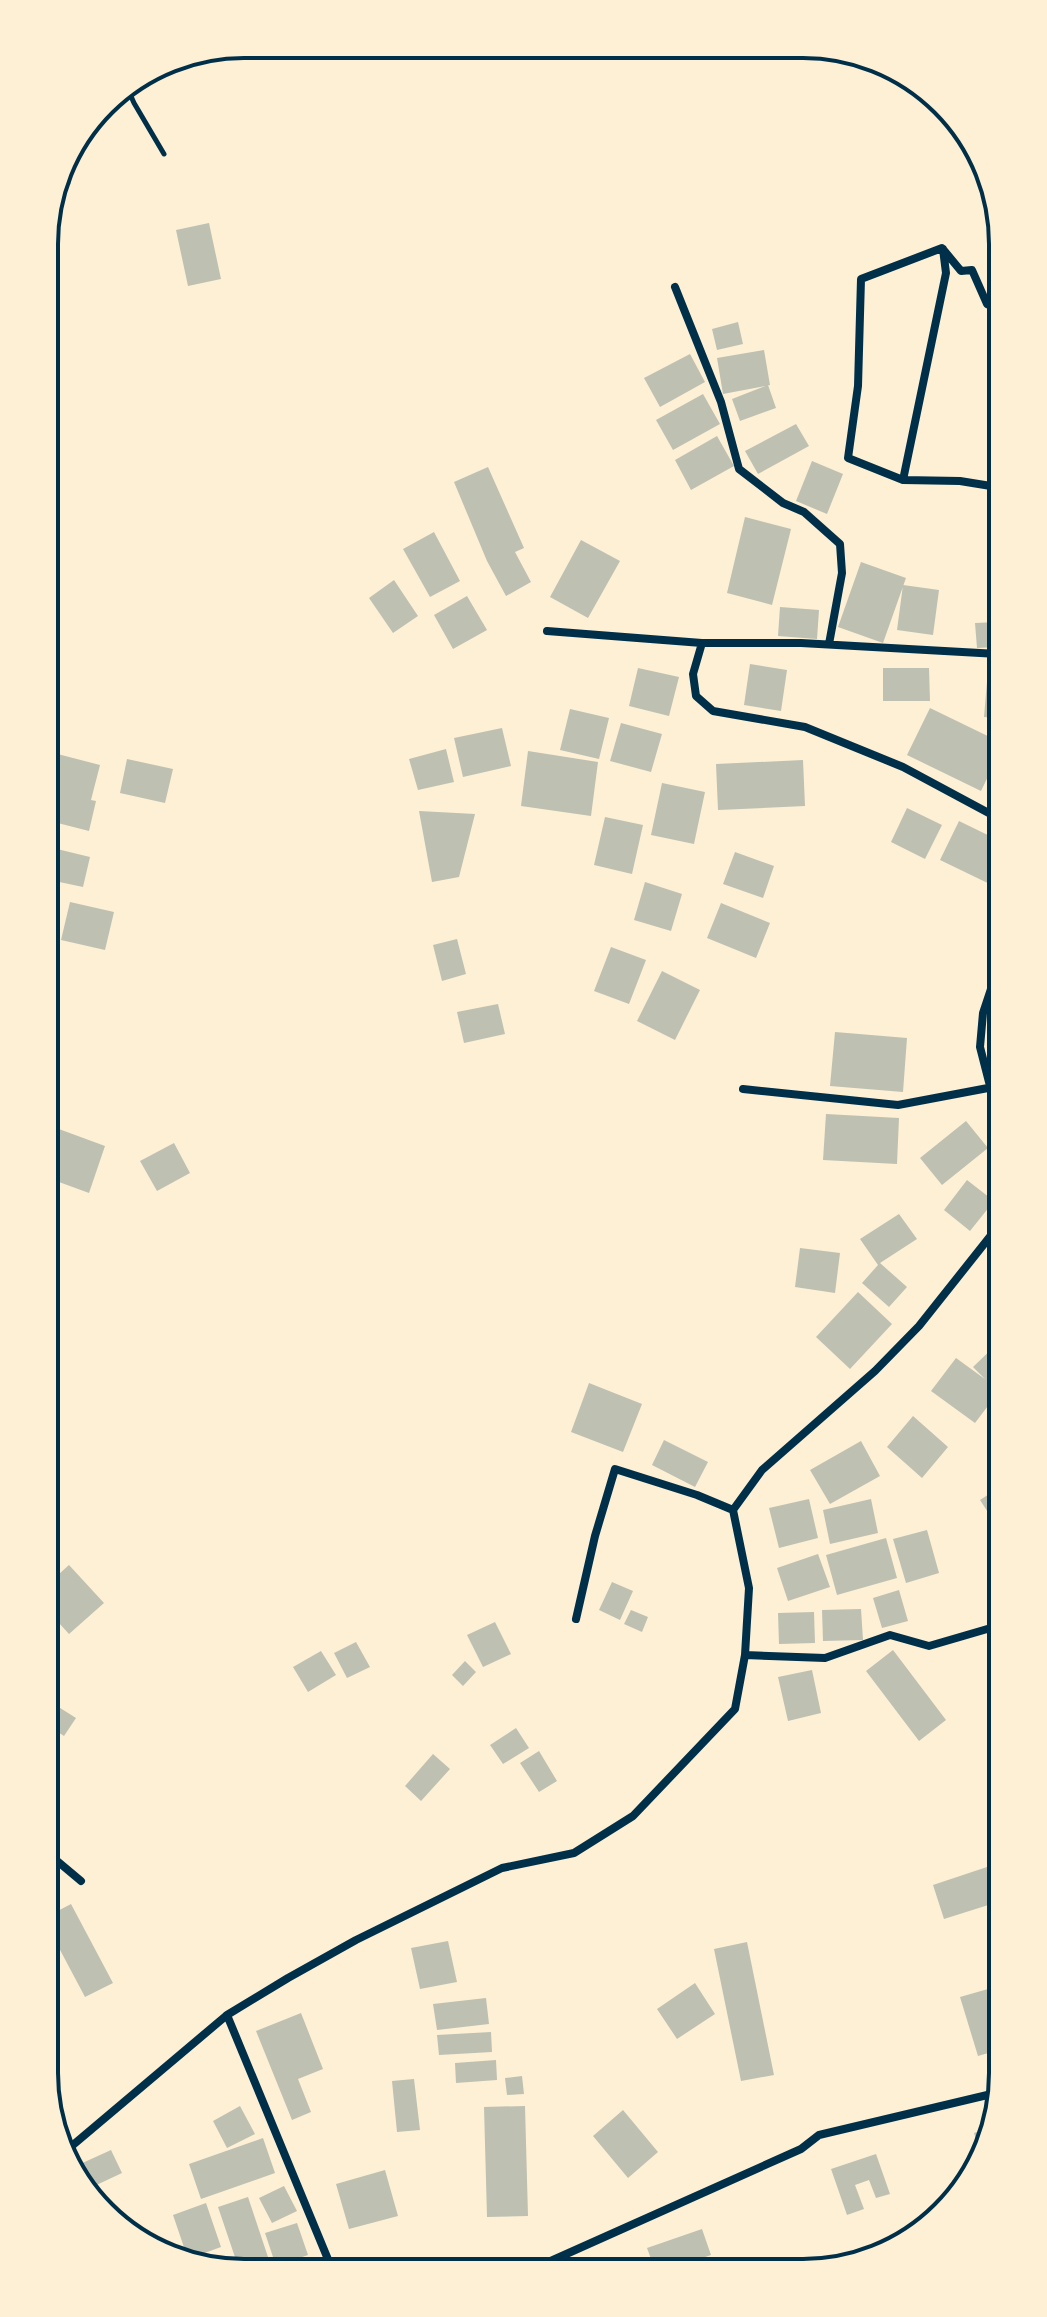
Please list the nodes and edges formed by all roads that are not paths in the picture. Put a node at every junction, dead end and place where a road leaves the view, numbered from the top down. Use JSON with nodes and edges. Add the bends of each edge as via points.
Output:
{"nodes":[{"id":1,"x":942,"y":248,"type":"junction"},
{"id":2,"x":675,"y":287,"type":"dead end"},
{"id":3,"x":989,"y":305,"type":"edge"},
{"id":4,"x":903,"y":480,"type":"junction"},
{"id":5,"x":989,"y":486,"type":"edge"},
{"id":6,"x":547,"y":631,"type":"dead end"},
{"id":7,"x":702,"y":643,"type":"junction"},
{"id":8,"x":829,"y":644,"type":"junction"},
{"id":9,"x":989,"y":653,"type":"edge"},
{"id":10,"x":989,"y":813,"type":"edge"},
{"id":11,"x":989,"y":995,"type":"edge"},
{"id":12,"x":988,"y":1088,"type":"junction"},
{"id":13,"x":743,"y":1089,"type":"dead end"},
{"id":14,"x":989,"y":1091,"type":"edge"},
{"id":15,"x":989,"y":1238,"type":"edge"},
{"id":16,"x":733,"y":1510,"type":"junction"},
{"id":17,"x":576,"y":1619,"type":"dead end"},
{"id":18,"x":989,"y":1628,"type":"edge"},
{"id":19,"x":745,"y":1655,"type":"junction"},
{"id":20,"x":58,"y":1862,"type":"edge"},
{"id":21,"x":81,"y":1881,"type":"dead end"},
{"id":22,"x":227,"y":2015,"type":"junction"},
{"id":23,"x":987,"y":2095,"type":"edge"},
{"id":24,"x":73,"y":2145,"type":"edge"},
{"id":25,"x":328,"y":2259,"type":"edge"},
{"id":26,"x":555,"y":2259,"type":"edge"}],
"edges":[{"from":1,"to":3,"type":"street","via":[[961,271],[972,270]]},
{"from":1,"to":4,"type":"street","via":[[946,273]]},
{"from":1,"to":4,"type":"street","via":[[861,279],[858,386],[848,458]]},
{"from":2,"to":8,"type":"street","via":[[721,402],[739,469],[783,503],[804,512],[840,544],[842,573]]},
{"from":4,"to":5,"type":"street"},
{"from":6,"to":7,"type":"street"},
{"from":7,"to":8,"type":"street"},
{"from":7,"to":10,"type":"street","via":[[693,674],[696,696],[713,711],[805,727],[903,767]]},
{"from":8,"to":9,"type":"street"},
{"from":11,"to":12,"type":"street","via":[[980,1047]]},
{"from":12,"to":13,"type":"street","via":[[898,1105]]},
{"from":12,"to":14,"type":"street"},
{"from":15,"to":16,"type":"street","via":[[919,1326],[762,1470]]},
{"from":16,"to":17,"type":"street","via":[[615,1469]]},
{"from":16,"to":19,"type":"street","via":[[749,1588]]},
{"from":18,"to":19,"type":"street","via":[[929,1646],[890,1635],[825,1658]]},
{"from":19,"to":22,"type":"street","via":[[735,1709],[633,1816],[574,1853],[502,1868],[356,1940]]},
{"from":20,"to":21,"type":"street"},
{"from":22,"to":24,"type":"street"},
{"from":22,"to":25,"type":"street"},
{"from":23,"to":26,"type":"street","via":[[819,2135],[801,2149]]}]}
